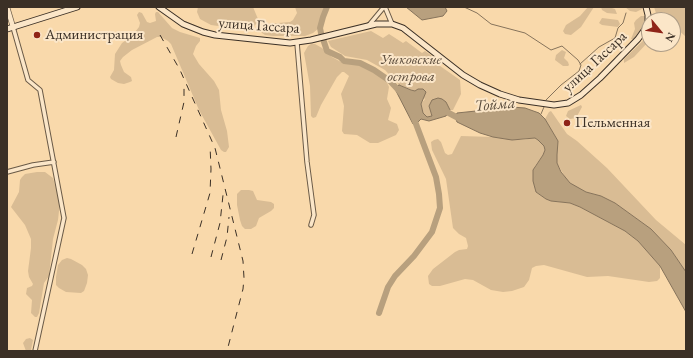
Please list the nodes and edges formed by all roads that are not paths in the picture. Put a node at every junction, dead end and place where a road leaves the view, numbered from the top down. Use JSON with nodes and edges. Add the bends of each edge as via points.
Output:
{"nodes":[{"id":1,"x":7,"y":7,"type":"edge"},
{"id":2,"x":77,"y":7,"type":"edge"},
{"id":3,"x":159,"y":7,"type":"edge"},
{"id":4,"x":384,"y":7,"type":"edge"},
{"id":5,"x":646,"y":7,"type":"edge"},
{"id":6,"x":392,"y":24,"type":"junction"},
{"id":7,"x":369,"y":25,"type":"junction"},
{"id":8,"x":13,"y":27,"type":"junction"},
{"id":9,"x":7,"y":29,"type":"edge"},
{"id":10,"x":297,"y":43,"type":"junction"},
{"id":11,"x":54,"y":162,"type":"junction"},
{"id":12,"x":7,"y":172,"type":"edge"},
{"id":13,"x":311,"y":225,"type":"dead end"},
{"id":14,"x":36,"y":351,"type":"edge"}],
"edges":[{"from":1,"to":8,"type":"street"},
{"from":2,"to":8,"type":"main road"},
{"from":3,"to":10,"type":"main road","name":"улица Гассара","via":[[183,24],[203,32]]},
{"from":4,"to":6,"type":"street"},
{"from":4,"to":7,"type":"street"},
{"from":5,"to":6,"type":"main road","name":"улица Гассара","via":[[648,25],[638,39],[581,95],[559,105],[519,100],[480,85],[462,75],[403,28]]},
{"from":6,"to":7,"type":"main road","name":"улица Гассара"},
{"from":7,"to":10,"type":"main road","name":"улица Гассара"},
{"from":8,"to":9,"type":"main road"},
{"from":8,"to":11,"type":"street","via":[[28,80],[40,90]]},
{"from":10,"to":13,"type":"street","via":[[314,215]]},
{"from":11,"to":12,"type":"street"},
{"from":11,"to":14,"type":"street","via":[[64,218]]}]}
